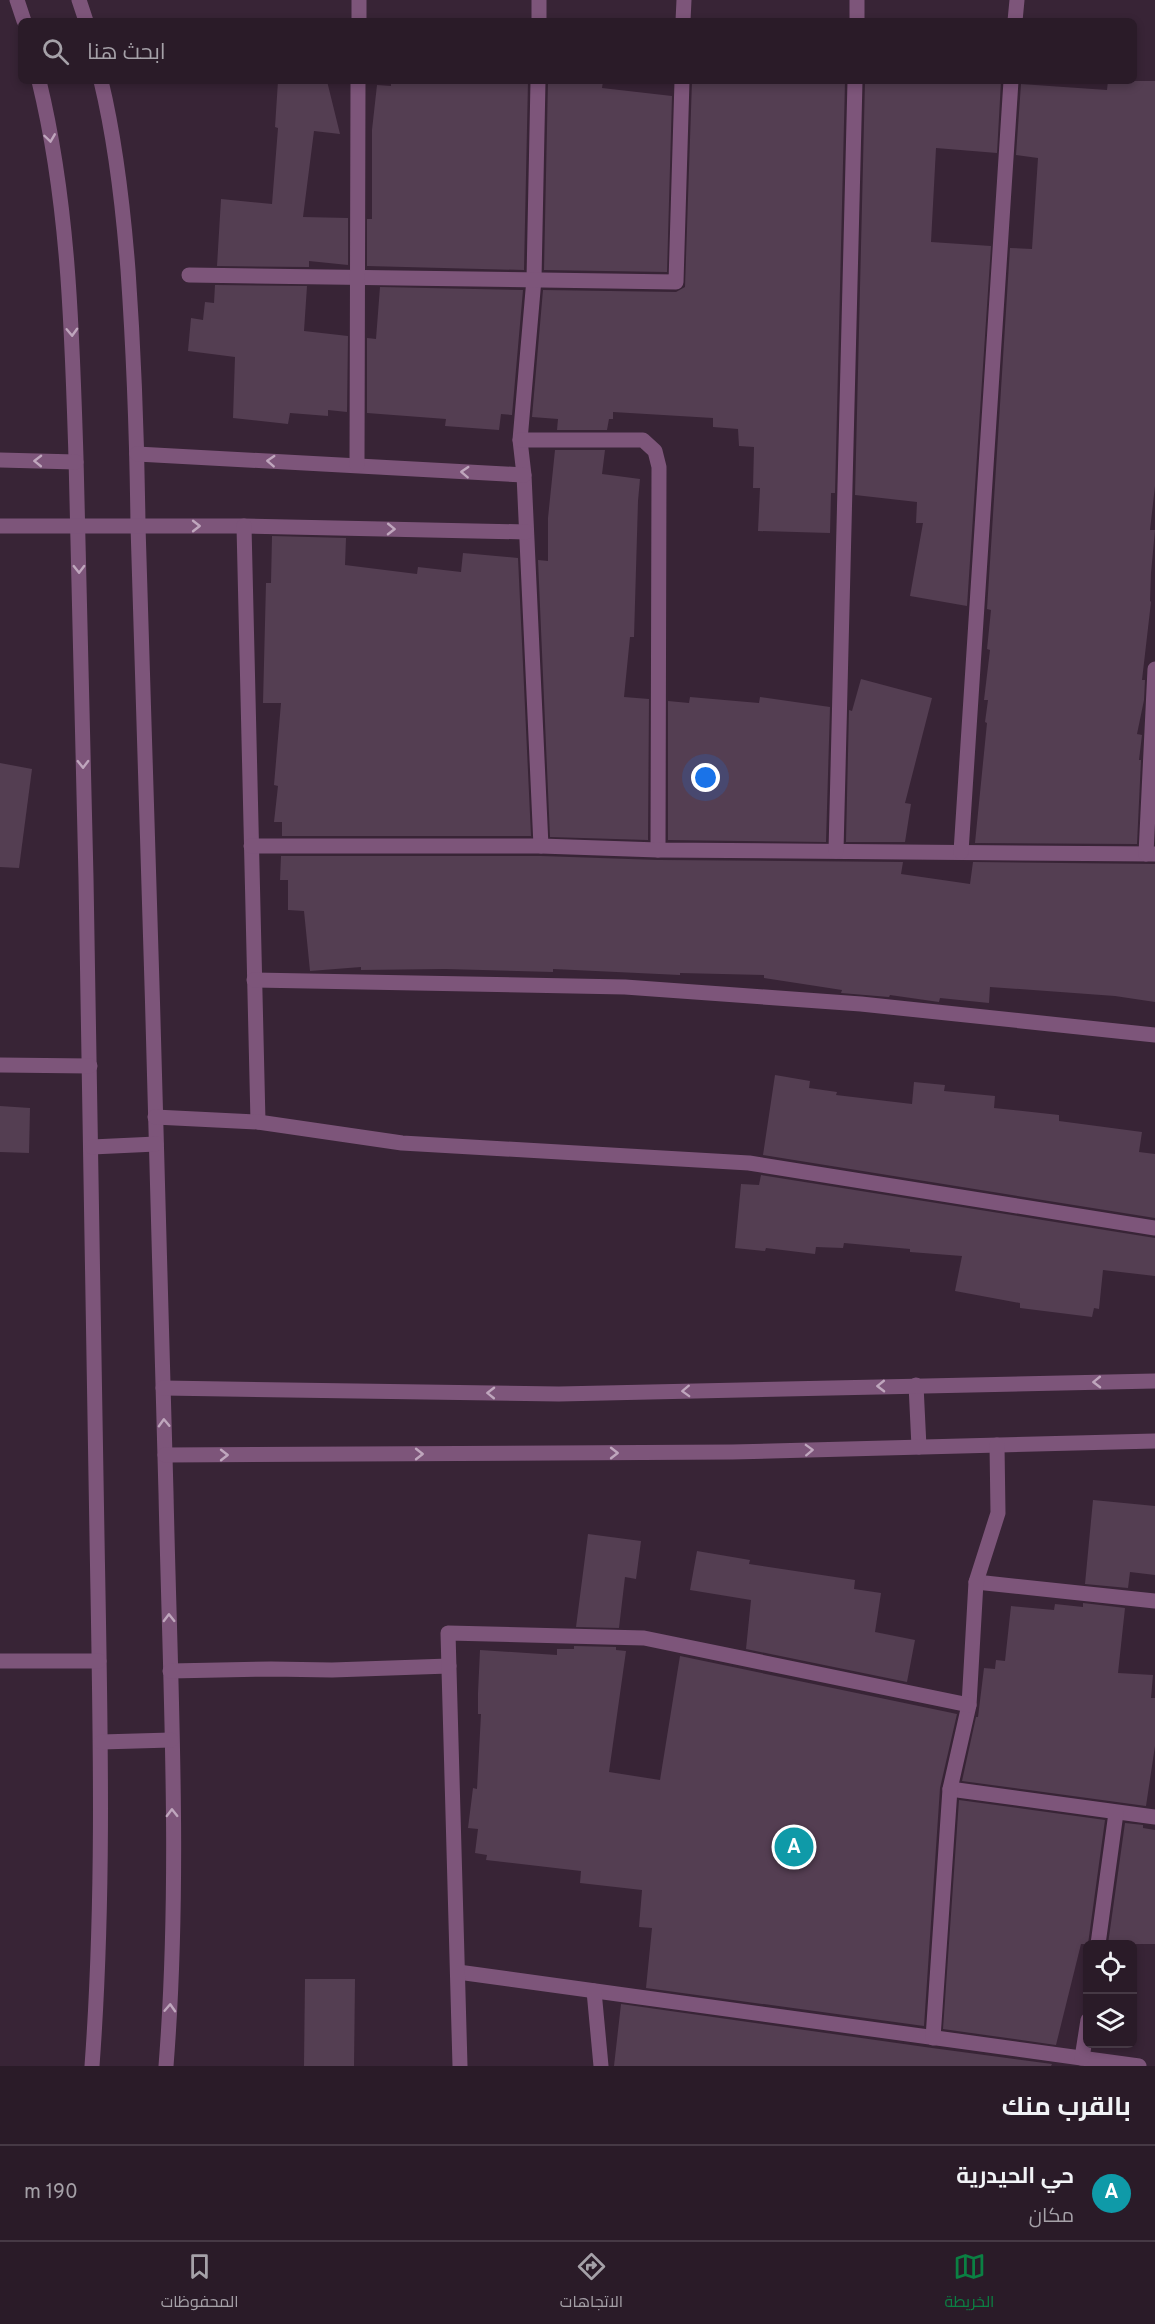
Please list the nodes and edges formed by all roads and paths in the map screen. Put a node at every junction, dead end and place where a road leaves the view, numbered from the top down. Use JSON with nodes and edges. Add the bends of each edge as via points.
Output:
{"nodes":[{"id":1,"x":17,"y":0,"type":"edge"},
{"id":2,"x":79,"y":0,"type":"edge"},
{"id":3,"x":359,"y":0,"type":"edge"},
{"id":4,"x":539,"y":0,"type":"edge"},
{"id":5,"x":684,"y":0,"type":"edge"},
{"id":6,"x":857,"y":0,"type":"edge"},
{"id":7,"x":1017,"y":0,"type":"edge"},
{"id":8,"x":23,"y":18,"type":"edge"},
{"id":9,"x":85,"y":18,"type":"edge"},
{"id":10,"x":358,"y":18,"type":"edge"},
{"id":11,"x":539,"y":18,"type":"edge"},
{"id":12,"x":684,"y":18,"type":"edge"},
{"id":13,"x":857,"y":18,"type":"edge"},
{"id":14,"x":1015,"y":18,"type":"edge"},
{"id":15,"x":40,"y":84,"type":"edge"},
{"id":16,"x":102,"y":84,"type":"edge"},
{"id":17,"x":358,"y":84,"type":"edge"},
{"id":18,"x":538,"y":84,"type":"edge"},
{"id":19,"x":682,"y":84,"type":"edge"},
{"id":20,"x":855,"y":84,"type":"edge"},
{"id":21,"x":1011,"y":84,"type":"edge"},
{"id":22,"x":189,"y":275,"type":"dead end"},
{"id":23,"x":358,"y":278,"type":"junction"},
{"id":24,"x":534,"y":279,"type":"junction"},
{"id":25,"x":520,"y":441,"type":"junction"},
{"id":26,"x":137,"y":454,"type":"junction"},
{"id":27,"x":0,"y":460,"type":"edge"},
{"id":28,"x":76,"y":462,"type":"junction"},
{"id":29,"x":357,"y":465,"type":"junction"},
{"id":30,"x":524,"y":475,"type":"junction"},
{"id":31,"x":0,"y":526,"type":"edge"},
{"id":32,"x":138,"y":526,"type":"junction"},
{"id":33,"x":244,"y":526,"type":"junction"},
{"id":34,"x":78,"y":527,"type":"junction"},
{"id":35,"x":526,"y":532,"type":"junction"},
{"id":36,"x":1155,"y":669,"type":"edge"},
{"id":37,"x":251,"y":846,"type":"junction"},
{"id":38,"x":542,"y":846,"type":"junction"},
{"id":39,"x":658,"y":850,"type":"junction"},
{"id":40,"x":836,"y":851,"type":"junction"},
{"id":41,"x":961,"y":852,"type":"junction"},
{"id":42,"x":1150,"y":854,"type":"edge"},
{"id":43,"x":254,"y":980,"type":"junction"},
{"id":44,"x":1155,"y":1035,"type":"edge"},
{"id":45,"x":0,"y":1065,"type":"edge"},
{"id":46,"x":90,"y":1066,"type":"junction"},
{"id":47,"x":155,"y":1117,"type":"junction"},
{"id":48,"x":258,"y":1122,"type":"junction"},
{"id":49,"x":156,"y":1144,"type":"junction"},
{"id":50,"x":92,"y":1147,"type":"junction"},
{"id":51,"x":1155,"y":1228,"type":"edge"},
{"id":52,"x":1155,"y":1381,"type":"edge"},
{"id":53,"x":916,"y":1385,"type":"junction"},
{"id":54,"x":163,"y":1388,"type":"junction"},
{"id":55,"x":1155,"y":1441,"type":"edge"},
{"id":56,"x":997,"y":1445,"type":"junction"},
{"id":57,"x":919,"y":1447,"type":"junction"},
{"id":58,"x":165,"y":1455,"type":"junction"},
{"id":59,"x":976,"y":1582,"type":"junction"},
{"id":60,"x":1155,"y":1601,"type":"edge"},
{"id":61,"x":0,"y":1661,"type":"edge"},
{"id":62,"x":99,"y":1661,"type":"junction"},
{"id":63,"x":449,"y":1666,"type":"junction"},
{"id":64,"x":170,"y":1671,"type":"junction"},
{"id":65,"x":969,"y":1705,"type":"junction"},
{"id":66,"x":171,"y":1740,"type":"junction"},
{"id":67,"x":101,"y":1742,"type":"junction"},
{"id":68,"x":950,"y":1789,"type":"junction"},
{"id":69,"x":1116,"y":1813,"type":"junction"},
{"id":70,"x":1155,"y":1818,"type":"edge"},
{"id":71,"x":1099,"y":1940,"type":"edge"},
{"id":72,"x":458,"y":1972,"type":"junction"},
{"id":73,"x":594,"y":1991,"type":"junction"},
{"id":74,"x":933,"y":2038,"type":"junction"},
{"id":75,"x":1084,"y":2048,"type":"edge"},
{"id":76,"x":1082,"y":2058,"type":"junction"},
{"id":77,"x":92,"y":2066,"type":"edge"},
{"id":78,"x":166,"y":2066,"type":"edge"},
{"id":79,"x":460,"y":2066,"type":"edge"},
{"id":80,"x":601,"y":2066,"type":"edge"},
{"id":81,"x":1139,"y":2066,"type":"edge"}],
"edges":[{"from":1,"to":8,"type":"street"},
{"from":2,"to":9,"type":"street"},
{"from":3,"to":10,"type":"street"},
{"from":4,"to":11,"type":"street"},
{"from":5,"to":12,"type":"street"},
{"from":6,"to":13,"type":"street"},
{"from":7,"to":14,"type":"street"},
{"from":15,"to":28,"type":"street","one_way":true,"via":[[47,114],[72,318]]},
{"from":16,"to":26,"type":"street","via":[[123,202]]},
{"from":17,"to":23,"type":"street"},
{"from":18,"to":24,"type":"street"},
{"from":19,"to":24,"type":"street","via":[[676,282]]},
{"from":20,"to":40,"type":"street"},
{"from":21,"to":41,"type":"street"},
{"from":22,"to":23,"type":"street"},
{"from":23,"to":24,"type":"street"},
{"from":23,"to":29,"type":"street"},
{"from":24,"to":25,"type":"street"},
{"from":25,"to":30,"type":"street"},
{"from":25,"to":39,"type":"street","via":[[643,440],[655,452],[659,467]]},
{"from":29,"to":26,"type":"street","one_way":true},
{"from":26,"to":32,"type":"street"},
{"from":28,"to":27,"type":"street","one_way":true},
{"from":28,"to":34,"type":"street"},
{"from":30,"to":29,"type":"street","one_way":true},
{"from":30,"to":35,"type":"street"},
{"from":31,"to":34,"type":"street"},
{"from":32,"to":33,"type":"street","one_way":true},
{"from":32,"to":34,"type":"street"},
{"from":32,"to":47,"type":"street"},
{"from":33,"to":35,"type":"street","one_way":true},
{"from":33,"to":37,"type":"street"},
{"from":34,"to":46,"type":"street","one_way":true},
{"from":35,"to":38,"type":"street"},
{"from":36,"to":42,"type":"street"},
{"from":37,"to":38,"type":"street"},
{"from":37,"to":43,"type":"street"},
{"from":38,"to":39,"type":"street"},
{"from":39,"to":40,"type":"street"},
{"from":40,"to":41,"type":"street"},
{"from":41,"to":42,"type":"street"},
{"from":43,"to":44,"type":"street","via":[[625,987],[861,1004]]},
{"from":43,"to":48,"type":"street"},
{"from":45,"to":46,"type":"street"},
{"from":46,"to":50,"type":"street"},
{"from":47,"to":48,"type":"street"},
{"from":47,"to":49,"type":"street"},
{"from":48,"to":51,"type":"street","via":[[402,1143],[749,1163]]},
{"from":49,"to":50,"type":"street"},
{"from":49,"to":54,"type":"street"},
{"from":50,"to":62,"type":"street"},
{"from":52,"to":53,"type":"street","one_way":true},
{"from":53,"to":54,"type":"street","one_way":true,"via":[[559,1394]]},
{"from":53,"to":57,"type":"street"},
{"from":58,"to":54,"type":"street","one_way":true},
{"from":55,"to":56,"type":"street"},
{"from":56,"to":57,"type":"street"},
{"from":56,"to":59,"type":"street","via":[[998,1513]]},
{"from":58,"to":57,"type":"street","one_way":true},
{"from":64,"to":58,"type":"street","one_way":true},
{"from":59,"to":60,"type":"street"},
{"from":59,"to":65,"type":"street"},
{"from":61,"to":62,"type":"street"},
{"from":62,"to":67,"type":"street"},
{"from":63,"to":64,"type":"street"},
{"from":63,"to":65,"type":"street","via":[[448,1633],[644,1638]]},
{"from":63,"to":72,"type":"street"},
{"from":64,"to":66,"type":"street"},
{"from":65,"to":68,"type":"street"},
{"from":66,"to":67,"type":"street"},
{"from":78,"to":66,"type":"street","one_way":true,"via":[[171,2005]]},
{"from":67,"to":77,"type":"street"},
{"from":68,"to":69,"type":"street"},
{"from":68,"to":74,"type":"street"},
{"from":69,"to":70,"type":"street"},
{"from":69,"to":71,"type":"street"},
{"from":72,"to":73,"type":"street"},
{"from":72,"to":79,"type":"street"},
{"from":73,"to":74,"type":"street"},
{"from":73,"to":80,"type":"street"},
{"from":74,"to":76,"type":"street"},
{"from":75,"to":76,"type":"street"},
{"from":76,"to":81,"type":"street"}]}
